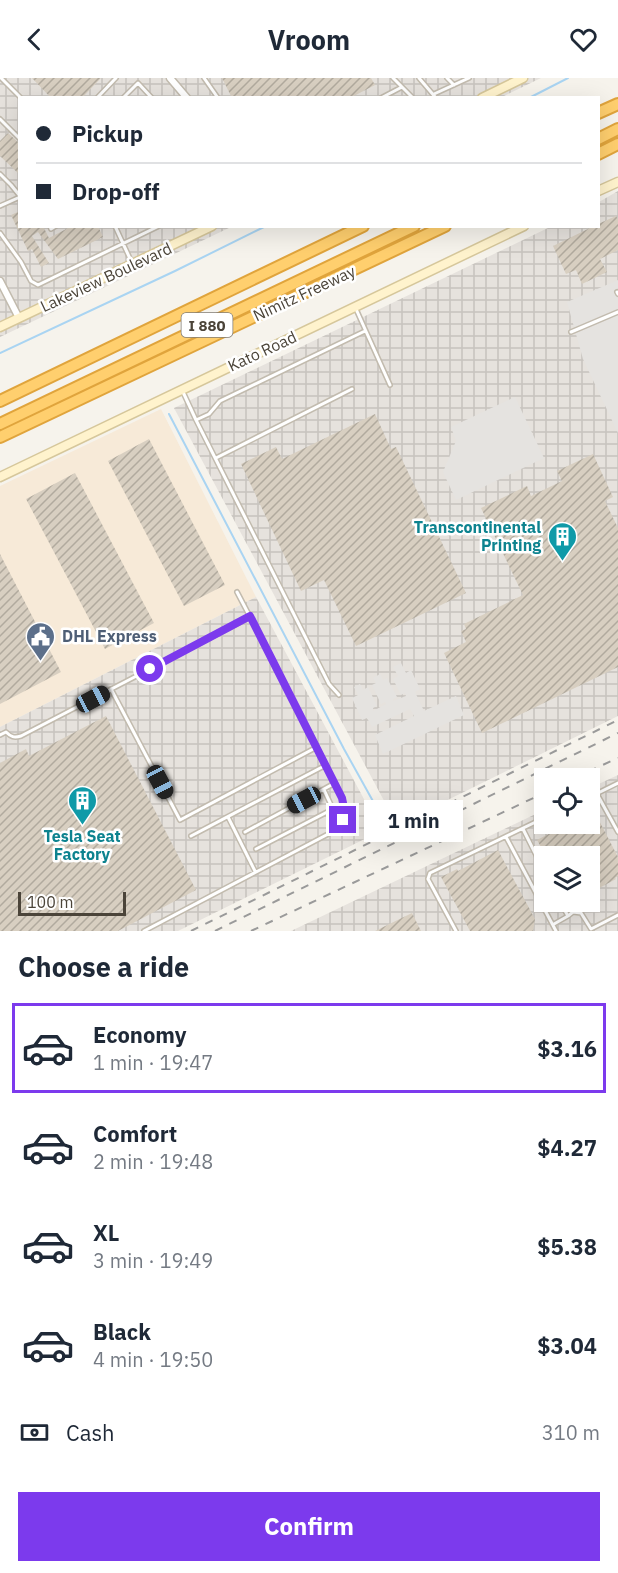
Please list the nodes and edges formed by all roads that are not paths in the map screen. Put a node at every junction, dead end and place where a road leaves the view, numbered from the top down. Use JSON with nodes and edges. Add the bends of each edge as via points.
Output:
{"nodes":[{"id":1,"x":1,"y":78,"type":"edge"},
{"id":2,"x":116,"y":78,"type":"edge"},
{"id":3,"x":170,"y":78,"type":"edge"},
{"id":4,"x":204,"y":78,"type":"edge"},
{"id":5,"x":393,"y":78,"type":"edge"},
{"id":6,"x":419,"y":78,"type":"edge"},
{"id":7,"x":447,"y":78,"type":"edge"},
{"id":8,"x":469,"y":78,"type":"edge"},
{"id":9,"x":523,"y":78,"type":"edge"},
{"id":10,"x":454,"y":85,"type":"junction"},
{"id":11,"x":402,"y":87,"type":"junction"},
{"id":12,"x":19,"y":96,"type":"edge"},
{"id":13,"x":99,"y":96,"type":"edge"},
{"id":14,"x":125,"y":96,"type":"edge"},
{"id":15,"x":150,"y":96,"type":"edge"},
{"id":16,"x":185,"y":96,"type":"edge"},
{"id":17,"x":217,"y":96,"type":"edge"},
{"id":18,"x":385,"y":96,"type":"edge"},
{"id":19,"x":410,"y":96,"type":"edge"},
{"id":20,"x":434,"y":96,"type":"edge"},
{"id":21,"x":486,"y":96,"type":"edge"},
{"id":22,"x":618,"y":104,"type":"edge"},
{"id":23,"x":600,"y":112,"type":"edge"},
{"id":24,"x":1,"y":122,"type":"edge"},
{"id":25,"x":618,"y":129,"type":"edge"},
{"id":26,"x":18,"y":137,"type":"edge"},
{"id":27,"x":600,"y":138,"type":"edge"},
{"id":28,"x":618,"y":144,"type":"edge"},
{"id":29,"x":600,"y":153,"type":"edge"},
{"id":30,"x":0,"y":174,"type":"edge"},
{"id":31,"x":618,"y":182,"type":"edge"},
{"id":32,"x":600,"y":190,"type":"edge"},
{"id":33,"x":18,"y":194,"type":"edge"},
{"id":34,"x":18,"y":197,"type":"edge"},
{"id":35,"x":0,"y":206,"type":"edge"},
{"id":36,"x":116,"y":228,"type":"edge"},
{"id":37,"x":155,"y":228,"type":"edge"},
{"id":38,"x":208,"y":228,"type":"edge"},
{"id":39,"x":359,"y":228,"type":"edge"},
{"id":40,"x":410,"y":228,"type":"edge"},
{"id":41,"x":441,"y":228,"type":"edge"},
{"id":42,"x":520,"y":228,"type":"edge"},
{"id":43,"x":0,"y":233,"type":"edge"},
{"id":44,"x":123,"y":244,"type":"junction"},
{"id":45,"x":132,"y":264,"type":"junction"},
{"id":46,"x":0,"y":281,"type":"edge"},
{"id":47,"x":355,"y":307,"type":"junction"},
{"id":48,"x":618,"y":312,"type":"edge"},
{"id":49,"x":19,"y":318,"type":"junction"},
{"id":50,"x":0,"y":327,"type":"edge"},
{"id":51,"x":365,"y":331,"type":"junction"},
{"id":52,"x":571,"y":332,"type":"dead end"},
{"id":53,"x":390,"y":385,"type":"dead end"},
{"id":54,"x":352,"y":389,"type":"dead end"},
{"id":55,"x":182,"y":390,"type":"junction"},
{"id":56,"x":0,"y":401,"type":"edge"},
{"id":57,"x":196,"y":420,"type":"junction"},
{"id":58,"x":0,"y":424,"type":"edge"},
{"id":59,"x":0,"y":436,"type":"edge"},
{"id":60,"x":216,"y":458,"type":"junction"},
{"id":61,"x":0,"y":477,"type":"edge"},
{"id":62,"x":237,"y":592,"type":"dead end"},
{"id":63,"x":250,"y":616,"type":"junction"},
{"id":64,"x":111,"y":689,"type":"junction"},
{"id":65,"x":339,"y":695,"type":"dead end"},
{"id":66,"x":0,"y":735,"type":"edge"},
{"id":67,"x":317,"y":747,"type":"junction"},
{"id":68,"x":326,"y":765,"type":"junction"},
{"id":69,"x":335,"y":783,"type":"junction"},
{"id":70,"x":618,"y":783,"type":"edge"},
{"id":71,"x":324,"y":790,"type":"junction"},
{"id":72,"x":600,"y":792,"type":"edge"},
{"id":73,"x":600,"y":799,"type":"edge"},
{"id":74,"x":228,"y":817,"type":"junction"},
{"id":75,"x":534,"y":823,"type":"edge"},
{"id":76,"x":523,"y":829,"type":"junction"},
{"id":77,"x":245,"y":832,"type":"dead end"},
{"id":78,"x":618,"y":832,"type":"edge"},
{"id":79,"x":191,"y":836,"type":"dead end"},
{"id":80,"x":507,"y":837,"type":"junction"},
{"id":81,"x":256,"y":849,"type":"dead end"},
{"id":82,"x":534,"y":851,"type":"edge"},
{"id":83,"x":256,"y":872,"type":"junction"},
{"id":84,"x":565,"y":912,"type":"edge"},
{"id":85,"x":618,"y":915,"type":"edge"},
{"id":86,"x":567,"y":916,"type":"junction"},
{"id":87,"x":553,"y":924,"type":"junction"},
{"id":88,"x":592,"y":930,"type":"edge"},
{"id":89,"x":144,"y":931,"type":"edge"},
{"id":90,"x":456,"y":931,"type":"edge"},
{"id":91,"x":556,"y":931,"type":"edge"}],
"edges":[{"from":1,"to":12,"type":"lane"},
{"from":2,"to":13,"type":"lane"},
{"from":3,"to":16,"type":"street"},
{"from":4,"to":17,"type":"lane"},
{"from":5,"to":11,"type":"lane"},
{"from":6,"to":20,"type":"lane"},
{"from":7,"to":10,"type":"lane"},
{"from":8,"to":10,"type":"lane"},
{"from":9,"to":21,"type":"street"},
{"from":10,"to":20,"type":"lane"},
{"from":11,"to":18,"type":"lane"},
{"from":11,"to":19,"type":"lane"},
{"from":14,"to":15,"type":"lane","via":[[138,82]]},
{"from":22,"to":23,"type":"highway"},
{"from":24,"to":26,"type":"lane"},
{"from":25,"to":27,"type":"highway"},
{"from":28,"to":29,"type":"highway"},
{"from":30,"to":33,"type":"lane"},
{"from":31,"to":32,"type":"street"},
{"from":34,"to":35,"type":"lane"},
{"from":36,"to":44,"type":"lane"},
{"from":37,"to":44,"type":"lane"},
{"from":38,"to":45,"type":"street","name":"Lakeview Boulevard"},
{"from":39,"to":56,"type":"highway","name":"Nimitz Freeway","number":"I 880"},
{"from":40,"to":58,"type":"highway","number":"I 880"},
{"from":41,"to":59,"type":"highway","name":"Nimitz Freeway","number":"I 880"},
{"from":42,"to":47,"type":"street","name":"Kato Road"},
{"from":43,"to":44,"type":"lane","via":[[31,281],[38,285]]},
{"from":44,"to":45,"type":"lane"},
{"from":45,"to":49,"type":"street","name":"Lakeview Boulevard"},
{"from":46,"to":49,"type":"street"},
{"from":47,"to":51,"type":"lane"},
{"from":47,"to":55,"type":"street","name":"Kato Road"},
{"from":48,"to":52,"type":"lane"},
{"from":49,"to":50,"type":"street","name":"Lakeview Boulevard"},
{"from":51,"to":53,"type":"lane"},
{"from":51,"to":57,"type":"lane","via":[[220,401],[209,414]]},
{"from":54,"to":60,"type":"lane"},
{"from":55,"to":57,"type":"lane"},
{"from":55,"to":61,"type":"street","name":"Kato Road"},
{"from":57,"to":60,"type":"lane"},
{"from":60,"to":65,"type":"lane","via":[[329,684]]},
{"from":62,"to":63,"type":"lane"},
{"from":63,"to":64,"type":"lane"},
{"from":63,"to":67,"type":"lane"},
{"from":64,"to":66,"type":"lane","via":[[21,736],[12,737],[6,732]]},
{"from":64,"to":67,"type":"lane","via":[[180,820]]},
{"from":67,"to":68,"type":"lane"},
{"from":68,"to":69,"type":"lane"},
{"from":68,"to":74,"type":"lane"},
{"from":69,"to":71,"type":"lane"},
{"from":69,"to":83,"type":"lane","via":[[345,806],[339,826]]},
{"from":70,"to":72,"type":"lane"},
{"from":71,"to":77,"type":"lane"},
{"from":71,"to":81,"type":"lane","via":[[333,808]]},
{"from":73,"to":78,"type":"lane"},
{"from":74,"to":79,"type":"lane"},
{"from":74,"to":83,"type":"lane"},
{"from":75,"to":76,"type":"lane"},
{"from":76,"to":80,"type":"lane"},
{"from":76,"to":82,"type":"lane"},
{"from":80,"to":87,"type":"lane"},
{"from":80,"to":90,"type":"lane","via":[[430,873],[429,879]]},
{"from":83,"to":89,"type":"lane"},
{"from":84,"to":86,"type":"lane"},
{"from":85,"to":88,"type":"lane"},
{"from":86,"to":87,"type":"lane"},
{"from":86,"to":88,"type":"lane","via":[[581,912]]},
{"from":87,"to":91,"type":"lane"}]}
